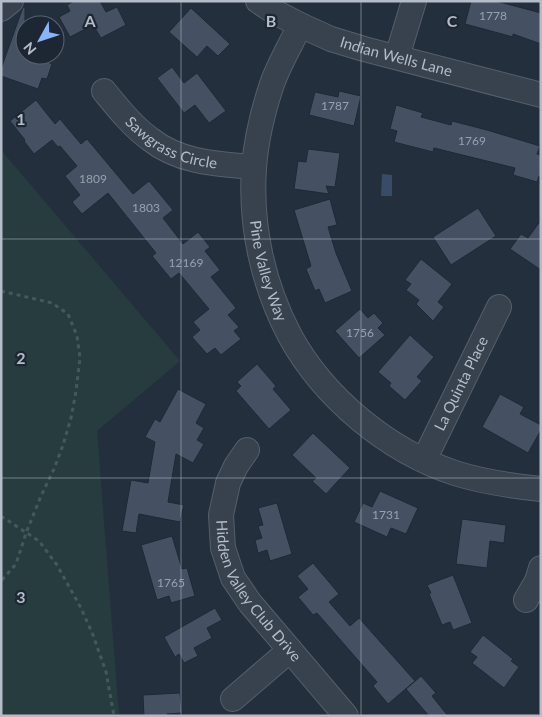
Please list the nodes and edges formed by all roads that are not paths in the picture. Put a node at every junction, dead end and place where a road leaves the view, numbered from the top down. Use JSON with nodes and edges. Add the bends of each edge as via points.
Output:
{"nodes":[{"id":1,"x":11,"y":1,"type":"edge"},
{"id":2,"x":258,"y":1,"type":"edge"},
{"id":3,"x":414,"y":1,"type":"edge"},
{"id":4,"x":1,"y":9,"type":"edge"},
{"id":5,"x":300,"y":25,"type":"junction"},
{"id":6,"x":397,"y":57,"type":"junction"},
{"id":7,"x":104,"y":91,"type":"dead end"},
{"id":8,"x":541,"y":95,"type":"edge"},
{"id":9,"x":254,"y":167,"type":"junction"},
{"id":10,"x":498,"y":307,"type":"dead end"},
{"id":11,"x":247,"y":450,"type":"dead end"},
{"id":12,"x":424,"y":460,"type":"junction"},
{"id":13,"x":541,"y":488,"type":"edge"},
{"id":14,"x":541,"y":568,"type":"edge"},
{"id":15,"x":526,"y":600,"type":"dead end"},
{"id":16,"x":290,"y":650,"type":"junction"},
{"id":17,"x":233,"y":699,"type":"dead end"},
{"id":18,"x":346,"y":716,"type":"edge"}],
"edges":[{"from":1,"to":4,"type":"street"},
{"from":2,"to":5,"type":"street","name":"Indian Wells Lane"},
{"from":3,"to":6,"type":"street"},
{"from":5,"to":6,"type":"street","name":"Indian Wells Lane","via":[[331,39]]},
{"from":5,"to":9,"type":"street","name":"Pine Valley Way","via":[[273,82],[258,135]]},
{"from":6,"to":8,"type":"street","name":"Indian Wells Lane"},
{"from":7,"to":9,"type":"street","name":"Sawgrass Circle","via":[[138,129],[165,149],[196,160]]},
{"from":9,"to":12,"type":"street","name":"Pine Valley Way","via":[[253,195],[259,250],[276,307],[290,337],[308,364],[350,412],[374,431]]},
{"from":10,"to":12,"type":"street","name":"La Quinta Place"},
{"from":11,"to":16,"type":"street","name":"Hidden Valley Club Drive","via":[[228,483],[221,515],[223,548],[233,578]]},
{"from":12,"to":13,"type":"street","name":"Pine Valley Way","via":[[454,473],[485,481]]},
{"from":14,"to":15,"type":"street"},
{"from":16,"to":17,"type":"street"},
{"from":16,"to":18,"type":"street","name":"Hidden Valley Club Drive"}]}
